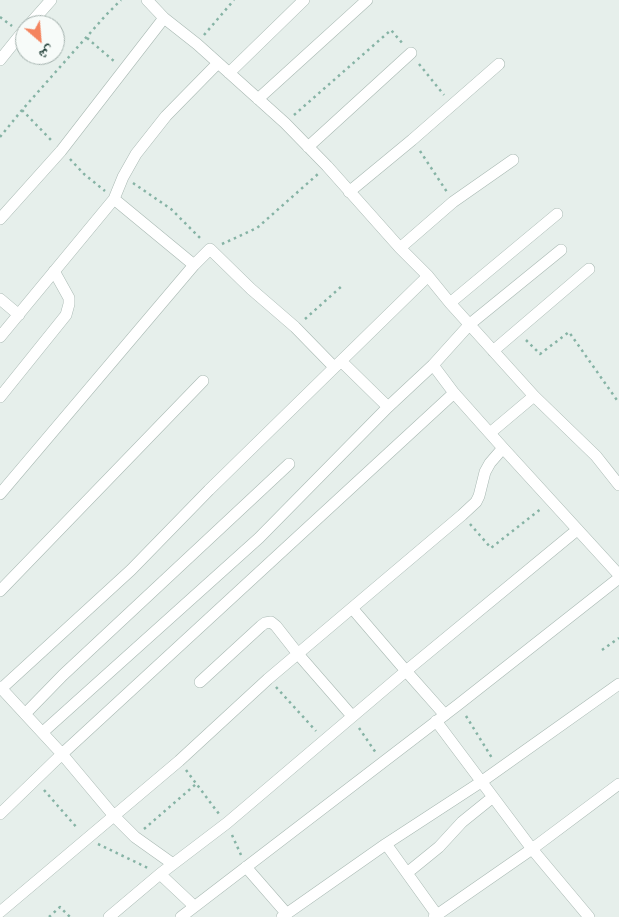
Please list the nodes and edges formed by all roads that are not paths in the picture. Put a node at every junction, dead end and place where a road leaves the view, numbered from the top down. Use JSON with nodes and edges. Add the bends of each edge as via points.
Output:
{"nodes":[{"id":1,"x":51,"y":0,"type":"edge"},
{"id":2,"x":147,"y":0,"type":"edge"},
{"id":3,"x":304,"y":0,"type":"edge"},
{"id":4,"x":367,"y":0,"type":"edge"},
{"id":5,"x":38,"y":15,"type":"edge"},
{"id":6,"x":164,"y":18,"type":"junction"},
{"id":7,"x":15,"y":41,"type":"edge"},
{"id":8,"x":411,"y":53,"type":"road end"},
{"id":9,"x":0,"y":60,"type":"edge"},
{"id":10,"x":218,"y":63,"type":"junction"},
{"id":11,"x":499,"y":64,"type":"dead end"},
{"id":12,"x":230,"y":73,"type":"junction"},
{"id":13,"x":258,"y":99,"type":"junction"},
{"id":14,"x":308,"y":147,"type":"junction"},
{"id":15,"x":513,"y":160,"type":"dead end"},
{"id":16,"x":349,"y":192,"type":"junction"},
{"id":17,"x":114,"y":199,"type":"junction"},
{"id":18,"x":557,"y":214,"type":"dead end"},
{"id":19,"x":0,"y":219,"type":"edge"},
{"id":20,"x":400,"y":248,"type":"junction"},
{"id":21,"x":561,"y":250,"type":"dead end"},
{"id":22,"x":194,"y":265,"type":"junction"},
{"id":23,"x":589,"y":269,"type":"dead end"},
{"id":24,"x":54,"y":272,"type":"junction"},
{"id":25,"x":428,"y":276,"type":"junction"},
{"id":26,"x":0,"y":299,"type":"edge"},
{"id":27,"x":450,"y":304,"type":"junction"},
{"id":28,"x":19,"y":315,"type":"junction"},
{"id":29,"x":470,"y":324,"type":"junction"},
{"id":30,"x":0,"y":337,"type":"edge"},
{"id":31,"x":493,"y":352,"type":"junction"},
{"id":32,"x":337,"y":364,"type":"junction"},
{"id":33,"x":433,"y":365,"type":"junction"},
{"id":34,"x":203,"y":381,"type":"dead end"},
{"id":35,"x":454,"y":393,"type":"junction"},
{"id":36,"x":534,"y":396,"type":"junction"},
{"id":37,"x":0,"y":397,"type":"edge"},
{"id":38,"x":388,"y":407,"type":"junction"},
{"id":39,"x":490,"y":433,"type":"junction"},
{"id":40,"x":503,"y":448,"type":"junction"},
{"id":41,"x":289,"y":464,"type":"dead end"},
{"id":42,"x":619,"y":485,"type":"edge"},
{"id":43,"x":0,"y":494,"type":"edge"},
{"id":44,"x":577,"y":530,"type":"junction"},
{"id":45,"x":619,"y":576,"type":"edge"},
{"id":46,"x":0,"y":591,"type":"edge"},
{"id":47,"x":352,"y":608,"type":"junction"},
{"id":48,"x":298,"y":654,"type":"junction"},
{"id":49,"x":406,"y":671,"type":"junction"},
{"id":50,"x":200,"y":682,"type":"dead end"},
{"id":51,"x":619,"y":684,"type":"edge"},
{"id":52,"x":1,"y":687,"type":"edge"},
{"id":53,"x":25,"y":714,"type":"junction"},
{"id":54,"x":352,"y":716,"type":"junction"},
{"id":55,"x":440,"y":718,"type":"junction"},
{"id":56,"x":43,"y":732,"type":"junction"},
{"id":57,"x":62,"y":754,"type":"junction"},
{"id":58,"x":482,"y":782,"type":"junction"},
{"id":59,"x":619,"y":784,"type":"edge"},
{"id":60,"x":493,"y":797,"type":"junction"},
{"id":61,"x":0,"y":814,"type":"edge"},
{"id":62,"x":114,"y":816,"type":"junction"},
{"id":63,"x":386,"y":844,"type":"junction"},
{"id":64,"x":532,"y":849,"type":"junction"},
{"id":65,"x":173,"y":864,"type":"junction"},
{"id":66,"x":246,"y":867,"type":"junction"},
{"id":67,"x":407,"y":873,"type":"junction"},
{"id":68,"x":160,"y":874,"type":"junction"},
{"id":69,"x":194,"y":906,"type":"junction"},
{"id":70,"x":0,"y":912,"type":"edge"},
{"id":71,"x":285,"y":915,"type":"edge"},
{"id":72,"x":435,"y":916,"type":"edge"},
{"id":73,"x":109,"y":917,"type":"edge"},
{"id":74,"x":181,"y":917,"type":"edge"},
{"id":75,"x":589,"y":917,"type":"edge"}],
"edges":[{"from":1,"to":5,"type":"street"},
{"from":2,"to":6,"type":"street"},
{"from":3,"to":12,"type":"street"},
{"from":4,"to":13,"type":"street"},
{"from":6,"to":10,"type":"street"},
{"from":6,"to":19,"type":"street","via":[[61,151]]},
{"from":7,"to":9,"type":"street"},
{"from":8,"to":14,"type":"street"},
{"from":10,"to":12,"type":"street"},
{"from":10,"to":17,"type":"street","via":[[166,116],[136,154]]},
{"from":11,"to":16,"type":"street"},
{"from":12,"to":13,"type":"street"},
{"from":13,"to":14,"type":"street"},
{"from":14,"to":16,"type":"street"},
{"from":15,"to":20,"type":"street","via":[[453,202]]},
{"from":16,"to":20,"type":"street"},
{"from":17,"to":22,"type":"street"},
{"from":17,"to":24,"type":"street"},
{"from":18,"to":27,"type":"street"},
{"from":20,"to":25,"type":"street"},
{"from":21,"to":29,"type":"street"},
{"from":22,"to":32,"type":"street","via":[[210,249]]},
{"from":22,"to":43,"type":"street"},
{"from":23,"to":31,"type":"street"},
{"from":24,"to":28,"type":"street"},
{"from":24,"to":37,"type":"street","via":[[69,298],[66,315]]},
{"from":25,"to":27,"type":"street"},
{"from":25,"to":32,"type":"street"},
{"from":26,"to":28,"type":"street"},
{"from":27,"to":29,"type":"street"},
{"from":28,"to":30,"type":"street"},
{"from":29,"to":31,"type":"street"},
{"from":29,"to":33,"type":"street"},
{"from":31,"to":36,"type":"street"},
{"from":32,"to":38,"type":"street"},
{"from":32,"to":52,"type":"street","via":[[131,570]]},
{"from":33,"to":35,"type":"street"},
{"from":33,"to":38,"type":"street"},
{"from":34,"to":46,"type":"street"},
{"from":35,"to":39,"type":"street"},
{"from":35,"to":57,"type":"street"},
{"from":36,"to":39,"type":"street"},
{"from":36,"to":42,"type":"street","via":[[596,456]]},
{"from":38,"to":56,"type":"street","via":[[259,538]]},
{"from":39,"to":40,"type":"street"},
{"from":40,"to":44,"type":"street"},
{"from":40,"to":47,"type":"street","via":[[485,472],[476,502]]},
{"from":41,"to":53,"type":"street"},
{"from":44,"to":45,"type":"street"},
{"from":44,"to":49,"type":"street"},
{"from":45,"to":55,"type":"street"},
{"from":47,"to":48,"type":"street"},
{"from":47,"to":49,"type":"street"},
{"from":48,"to":50,"type":"street","via":[[273,624],[265,623]]},
{"from":48,"to":54,"type":"street"},
{"from":48,"to":62,"type":"street"},
{"from":49,"to":54,"type":"street"},
{"from":49,"to":55,"type":"street"},
{"from":51,"to":58,"type":"street"},
{"from":52,"to":53,"type":"street"},
{"from":53,"to":56,"type":"street"},
{"from":54,"to":65,"type":"street","via":[[227,823]]},
{"from":55,"to":58,"type":"street"},
{"from":55,"to":66,"type":"street"},
{"from":56,"to":57,"type":"street"},
{"from":57,"to":61,"type":"street"},
{"from":57,"to":62,"type":"street"},
{"from":58,"to":60,"type":"street"},
{"from":58,"to":63,"type":"street"},
{"from":59,"to":64,"type":"street"},
{"from":60,"to":64,"type":"street"},
{"from":60,"to":67,"type":"street"},
{"from":62,"to":65,"type":"street"},
{"from":62,"to":70,"type":"street"},
{"from":63,"to":67,"type":"street"},
{"from":63,"to":71,"type":"street"},
{"from":64,"to":72,"type":"street"},
{"from":64,"to":75,"type":"street"},
{"from":65,"to":68,"type":"street"},
{"from":66,"to":69,"type":"street"},
{"from":66,"to":71,"type":"street"},
{"from":67,"to":72,"type":"street"},
{"from":68,"to":69,"type":"street"},
{"from":68,"to":73,"type":"street"},
{"from":69,"to":74,"type":"street"}]}
